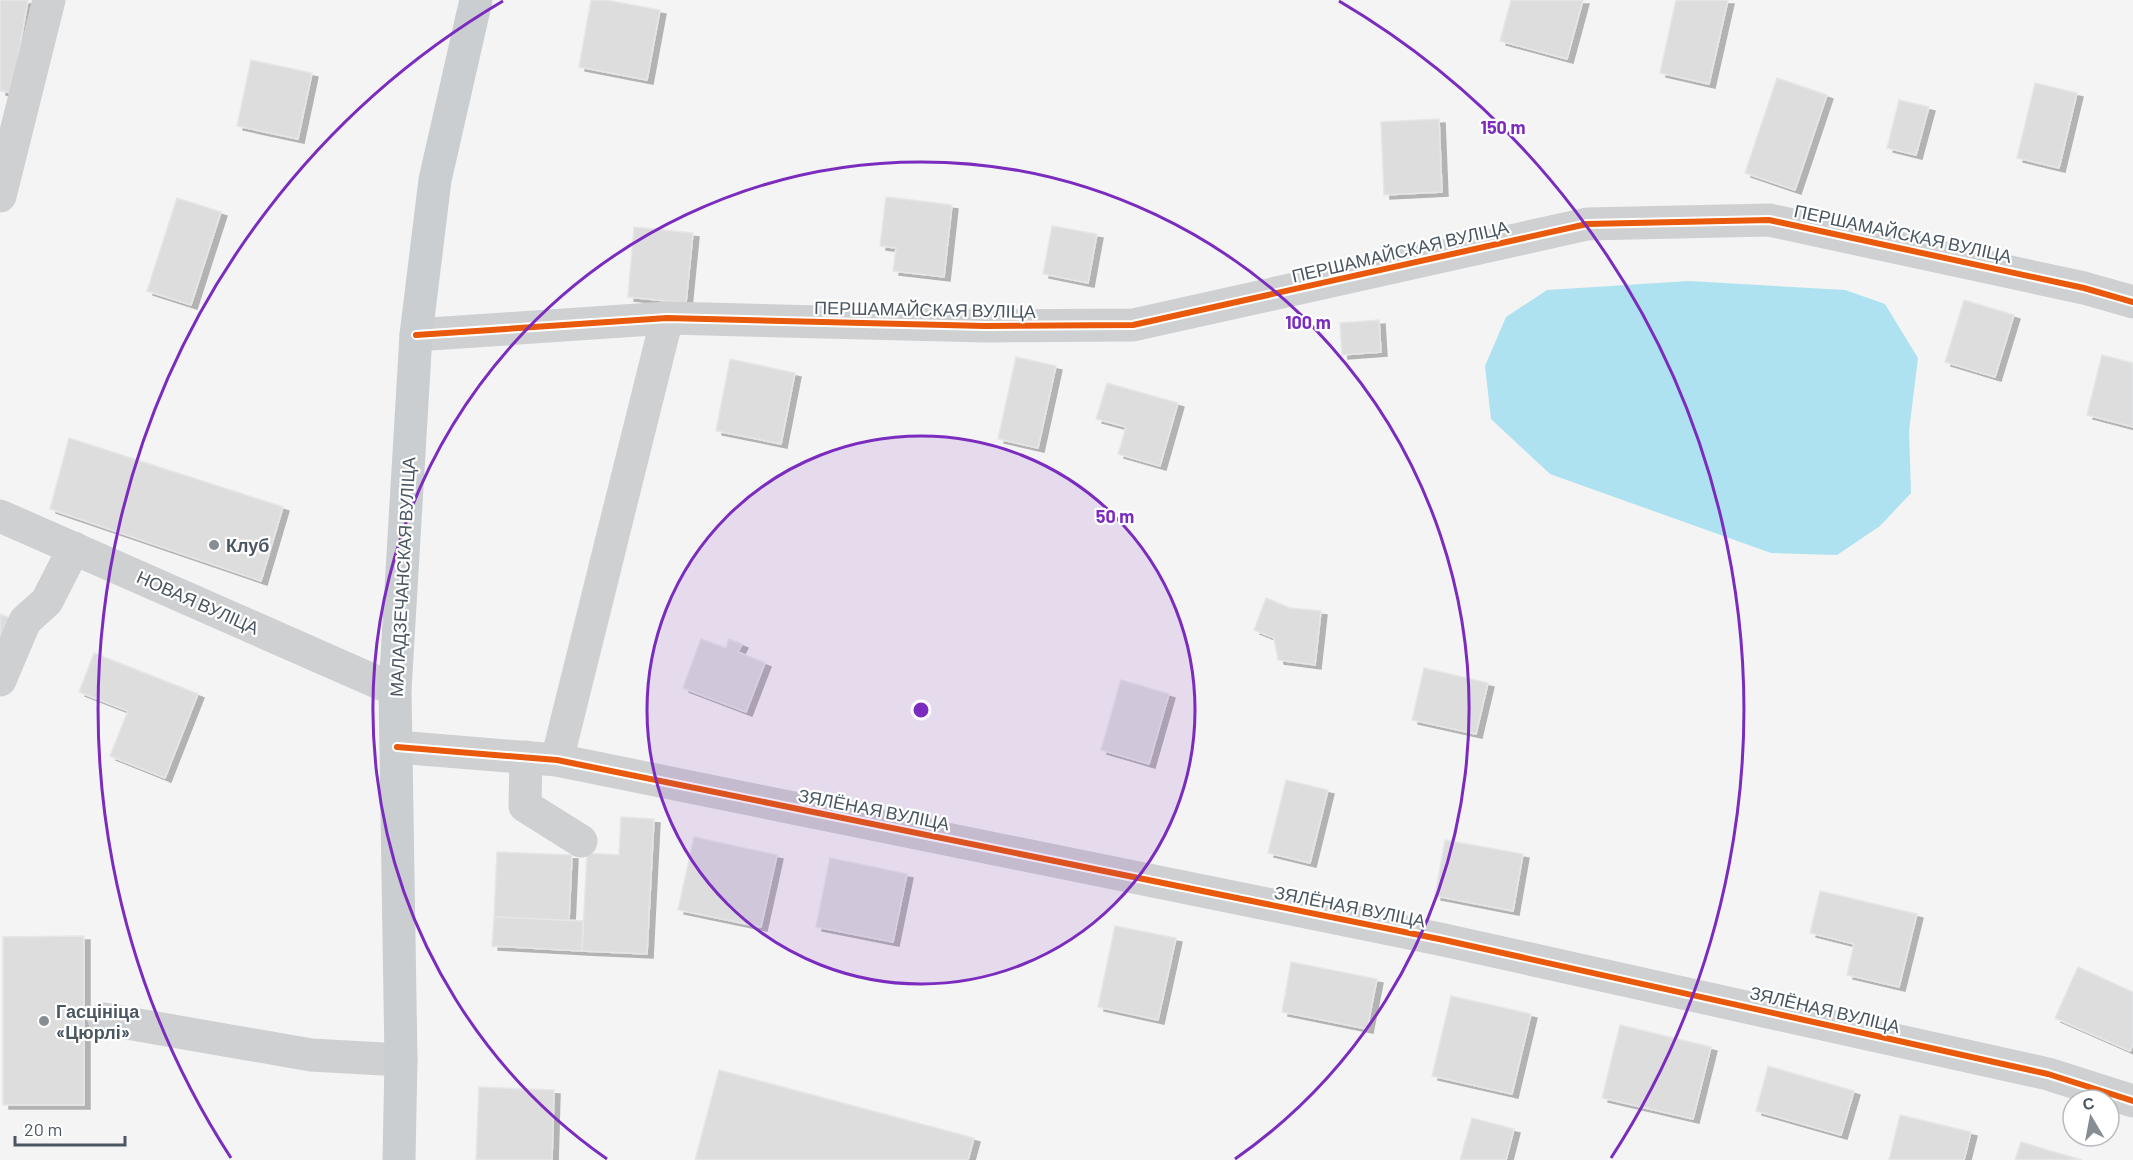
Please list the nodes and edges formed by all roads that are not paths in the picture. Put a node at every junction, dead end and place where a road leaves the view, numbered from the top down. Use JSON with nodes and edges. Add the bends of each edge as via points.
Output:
{"nodes":[{"id":1,"x":49,"y":0,"type":"edge"},
{"id":2,"x":476,"y":0,"type":"edge"},
{"id":3,"x":10,"y":113,"type":"edge"},
{"id":4,"x":0,"y":196,"type":"edge"},
{"id":5,"x":2133,"y":302,"type":"edge"},
{"id":6,"x":667,"y":318,"type":"junction"},
{"id":7,"x":416,"y":335,"type":"junction"},
{"id":8,"x":0,"y":516,"type":"edge"},
{"id":9,"x":74,"y":548,"type":"junction"},
{"id":10,"x":0,"y":680,"type":"edge"},
{"id":11,"x":395,"y":690,"type":"junction"},
{"id":12,"x":397,"y":747,"type":"junction"},
{"id":13,"x":542,"y":759,"type":"junction"},
{"id":14,"x":581,"y":841,"type":"dead end"},
{"id":15,"x":104,"y":1019,"type":"dead end"},
{"id":16,"x":401,"y":1060,"type":"junction"},
{"id":17,"x":2133,"y":1101,"type":"edge"},
{"id":18,"x":399,"y":1160,"type":"edge"}],
"edges":[{"from":1,"to":3,"type":"street"},
{"from":2,"to":7,"type":"main road","name":"МАЛАДЗЕЧАНСКАЯ ВУЛІЦА","via":[[435,180]]},
{"from":3,"to":4,"type":"street"},
{"from":5,"to":6,"type":"street","name":"ПЕРШАМАЙСКАЯ ВУЛІЦА","via":[[1768,220],[1587,224],[1133,326]]},
{"from":6,"to":7,"type":"street","name":"ПЕРШАМАЙСКАЯ ВУЛІЦА"},
{"from":6,"to":13,"type":"street"},
{"from":7,"to":11,"type":"main road","name":"МАЛАДЗЕЧАНСКАЯ ВУЛІЦА"},
{"from":8,"to":9,"type":"street","name":"НОВАЯ ВУЛІЦА"},
{"from":9,"to":10,"type":"street","via":[[47,601],[25,621]]},
{"from":9,"to":11,"type":"street","name":"НОВАЯ ВУЛІЦА"},
{"from":11,"to":12,"type":"main road","name":"МАЛАДЗЕЧАНСКАЯ ВУЛІЦА"},
{"from":12,"to":13,"type":"street","name":"ЗЯЛЁНАЯ ВУЛІЦА"},
{"from":12,"to":16,"type":"main road","name":"МАЛАДЗЕЧАНСКАЯ ВУЛІЦА"},
{"from":13,"to":14,"type":"street","via":[[525,806]]},
{"from":13,"to":17,"type":"street","name":"ЗЯЛЁНАЯ ВУЛІЦА","via":[[1444,940],[2048,1074]]},
{"from":15,"to":16,"type":"street","via":[[311,1055]]},
{"from":16,"to":18,"type":"main road","name":"МАЛАДЗЕЧАНСКАЯ ВУЛІЦА"}]}
